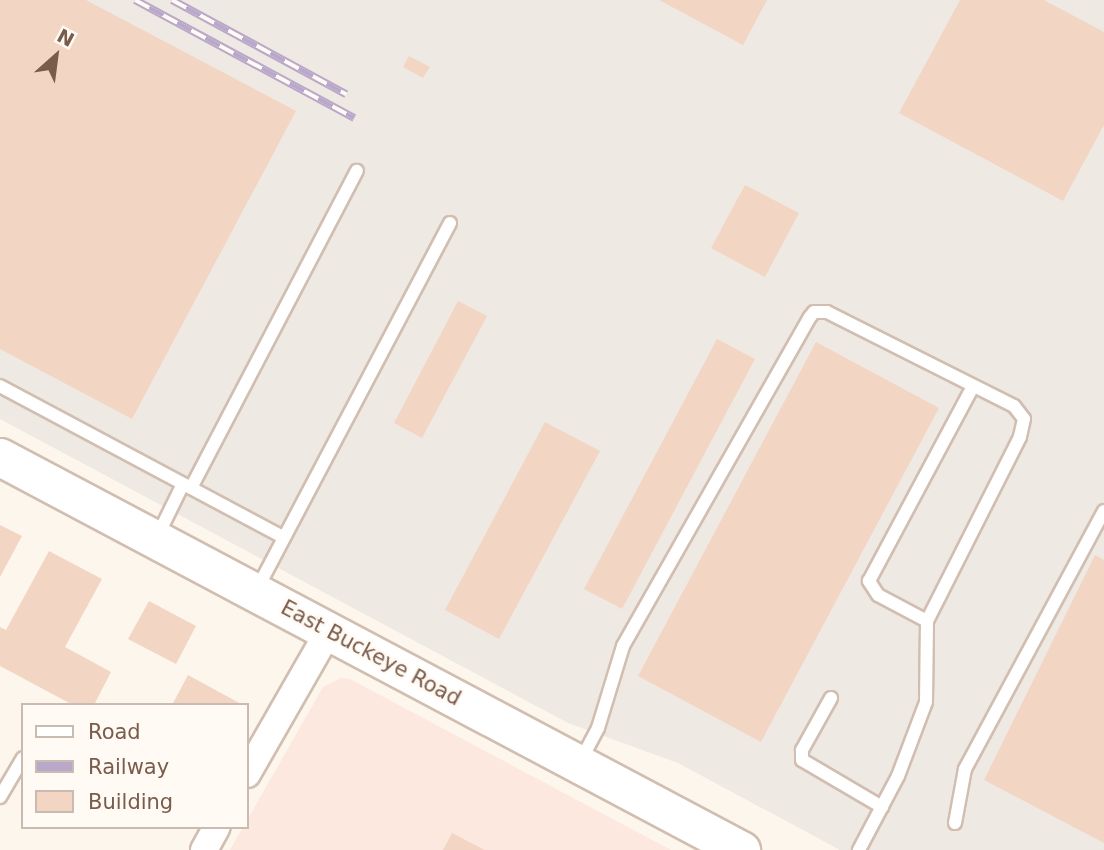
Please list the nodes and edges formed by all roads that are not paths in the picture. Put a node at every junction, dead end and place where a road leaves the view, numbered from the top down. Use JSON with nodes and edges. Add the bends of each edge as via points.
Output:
{"nodes":[{"id":1,"x":357,"y":171,"type":"dead end"},
{"id":2,"x":450,"y":223,"type":"dead end"},
{"id":3,"x":0,"y":386,"type":"edge"},
{"id":4,"x":973,"y":386,"type":"junction"},
{"id":5,"x":0,"y":457,"type":"edge"},
{"id":6,"x":187,"y":486,"type":"junction"},
{"id":7,"x":1104,"y":511,"type":"edge"},
{"id":8,"x":283,"y":537,"type":"junction"},
{"id":9,"x":156,"y":539,"type":"junction"},
{"id":10,"x":255,"y":592,"type":"junction"},
{"id":11,"x":927,"y":621,"type":"junction"},
{"id":12,"x":329,"y":631,"type":"junction"},
{"id":13,"x":831,"y":698,"type":"dead end"},
{"id":14,"x":21,"y":761,"type":"edge"},
{"id":15,"x":579,"y":764,"type":"junction"},
{"id":16,"x":248,"y":772,"type":"edge"},
{"id":17,"x":0,"y":797,"type":"edge"},
{"id":18,"x":882,"y":807,"type":"junction"},
{"id":19,"x":954,"y":823,"type":"dead end"},
{"id":20,"x":216,"y":829,"type":"edge"},
{"id":21,"x":204,"y":850,"type":"edge"},
{"id":22,"x":741,"y":850,"type":"edge"},
{"id":23,"x":859,"y":850,"type":"edge"}],
"edges":[{"from":1,"to":6,"type":"lane"},
{"from":2,"to":8,"type":"lane"},
{"from":3,"to":6,"type":"lane"},
{"from":4,"to":11,"type":"lane","via":[[1020,411],[1024,428]]},
{"from":4,"to":11,"type":"lane","via":[[870,581],[878,596]]},
{"from":4,"to":15,"type":"lane","via":[[827,312],[814,312],[619,654],[598,728]]},
{"from":5,"to":9,"type":"main road","name":"East Buckeye Road"},
{"from":6,"to":8,"type":"lane"},
{"from":6,"to":9,"type":"lane"},
{"from":7,"to":19,"type":"lane","via":[[965,769]]},
{"from":8,"to":10,"type":"lane"},
{"from":9,"to":10,"type":"main road","name":"East Buckeye Road"},
{"from":10,"to":12,"type":"main road","name":"East Buckeye Road"},
{"from":11,"to":18,"type":"lane","via":[[926,702]]},
{"from":12,"to":15,"type":"main road","name":"East Buckeye Road"},
{"from":12,"to":16,"type":"street"},
{"from":13,"to":18,"type":"lane","via":[[802,750],[802,760]]},
{"from":14,"to":17,"type":"lane"},
{"from":15,"to":22,"type":"main road","name":"East Buckeye Road"},
{"from":18,"to":23,"type":"lane"},
{"from":20,"to":21,"type":"street"}]}
